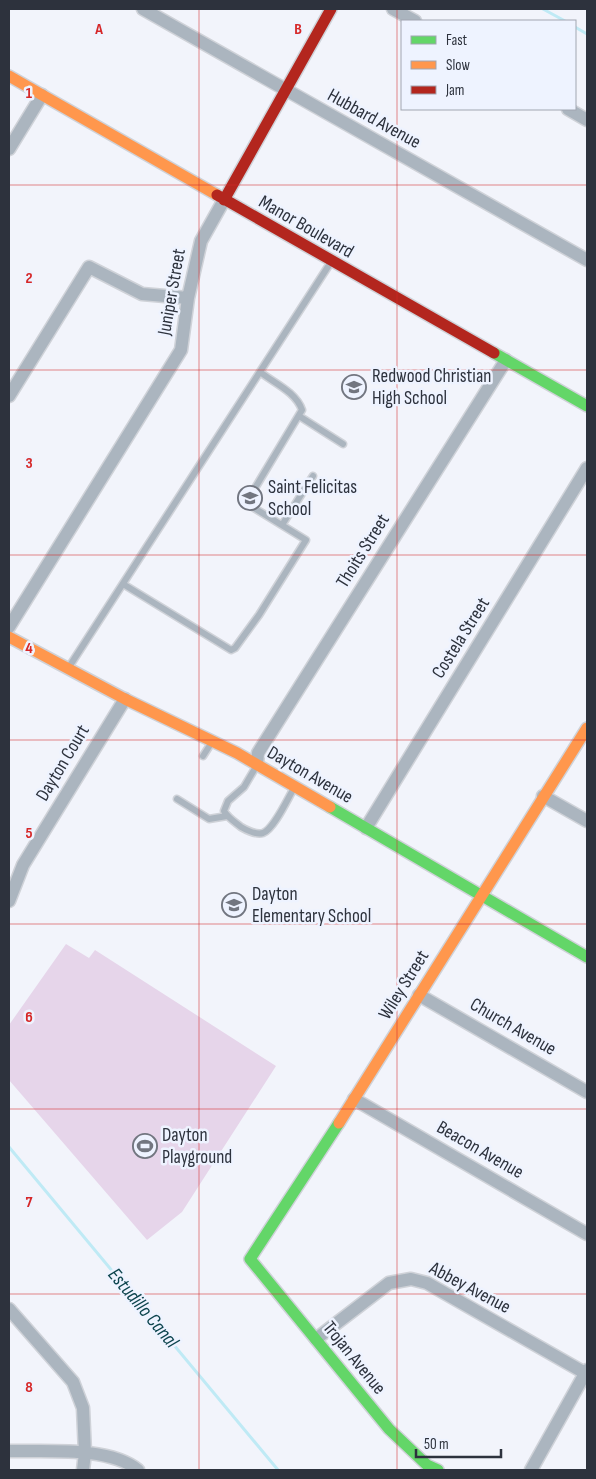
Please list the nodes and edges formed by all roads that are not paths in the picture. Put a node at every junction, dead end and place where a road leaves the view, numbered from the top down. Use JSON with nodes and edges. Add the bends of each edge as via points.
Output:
{"nodes":[{"id":1,"x":143,"y":9,"type":"edge"},
{"id":2,"x":331,"y":9,"type":"edge"},
{"id":3,"x":394,"y":9,"type":"edge"},
{"id":4,"x":413,"y":20,"type":"edge"},
{"id":5,"x":9,"y":76,"type":"edge"},
{"id":6,"x":286,"y":91,"type":"junction"},
{"id":7,"x":42,"y":95,"type":"junction"},
{"id":8,"x":570,"y":110,"type":"edge"},
{"id":9,"x":587,"y":120,"type":"edge"},
{"id":10,"x":9,"y":149,"type":"edge"},
{"id":11,"x":224,"y":200,"type":"junction"},
{"id":12,"x":587,"y":260,"type":"edge"},
{"id":13,"x":332,"y":261,"type":"junction"},
{"id":14,"x":188,"y":298,"type":"junction"},
{"id":15,"x":506,"y":360,"type":"junction"},
{"id":16,"x":260,"y":372,"type":"junction"},
{"id":17,"x":9,"y":396,"type":"edge"},
{"id":18,"x":587,"y":406,"type":"edge"},
{"id":19,"x":299,"y":416,"type":"junction"},
{"id":20,"x":343,"y":444,"type":"dead end"},
{"id":21,"x":587,"y":468,"type":"edge"},
{"id":22,"x":313,"y":476,"type":"dead end"},
{"id":23,"x":282,"y":525,"type":"junction"},
{"id":24,"x":123,"y":584,"type":"junction"},
{"id":25,"x":9,"y":627,"type":"edge"},
{"id":26,"x":9,"y":638,"type":"edge"},
{"id":27,"x":68,"y":669,"type":"junction"},
{"id":28,"x":125,"y":699,"type":"junction"},
{"id":29,"x":587,"y":728,"type":"edge"},
{"id":30,"x":213,"y":740,"type":"junction"},
{"id":31,"x":203,"y":756,"type":"dead end"},
{"id":32,"x":257,"y":764,"type":"junction"},
{"id":33,"x":294,"y":787,"type":"junction"},
{"id":34,"x":543,"y":796,"type":"junction"},
{"id":35,"x":177,"y":799,"type":"dead end"},
{"id":36,"x":227,"y":816,"type":"junction"},
{"id":37,"x":587,"y":821,"type":"edge"},
{"id":38,"x":366,"y":828,"type":"junction"},
{"id":39,"x":481,"y":895,"type":"junction"},
{"id":40,"x":9,"y":901,"type":"edge"},
{"id":41,"x":587,"y":957,"type":"edge"},
{"id":42,"x":419,"y":994,"type":"junction"},
{"id":43,"x":587,"y":1092,"type":"edge"},
{"id":44,"x":354,"y":1099,"type":"junction"},
{"id":45,"x":587,"y":1234,"type":"edge"},
{"id":46,"x":250,"y":1260,"type":"joint"},
{"id":47,"x":9,"y":1309,"type":"edge"},
{"id":48,"x":316,"y":1339,"type":"junction"},
{"id":49,"x":586,"y":1371,"type":"edge"},
{"id":50,"x":9,"y":1451,"type":"edge"},
{"id":51,"x":85,"y":1453,"type":"junction"},
{"id":52,"x":83,"y":1470,"type":"edge"},
{"id":53,"x":138,"y":1470,"type":"edge"},
{"id":54,"x":438,"y":1470,"type":"edge"},
{"id":55,"x":531,"y":1470,"type":"edge"}],
"edges":[{"from":1,"to":6,"type":"street","name":"Hubbard Avenue"},
{"from":2,"to":6,"type":"street","name":"Juniper Street"},
{"from":3,"to":4,"type":"street"},
{"from":5,"to":7,"type":"street","name":"Manor Boulevard"},
{"from":6,"to":11,"type":"street","name":"Juniper Street"},
{"from":6,"to":12,"type":"street","name":"Hubbard Avenue"},
{"from":7,"to":10,"type":"street"},
{"from":7,"to":11,"type":"street","name":"Manor Boulevard"},
{"from":8,"to":9,"type":"street"},
{"from":11,"to":13,"type":"street","name":"Manor Boulevard"},
{"from":11,"to":14,"type":"street","name":"Juniper Street","via":[[201,241]]},
{"from":13,"to":15,"type":"street","name":"Manor Boulevard"},
{"from":13,"to":16,"type":"lane"},
{"from":14,"to":17,"type":"street","via":[[142,294],[90,266]]},
{"from":14,"to":25,"type":"street","name":"Juniper Street","via":[[181,350]]},
{"from":15,"to":18,"type":"street","name":"Manor Boulevard"},
{"from":15,"to":32,"type":"street","name":"Thoits Street","via":[[258,753]]},
{"from":16,"to":19,"type":"lane","via":[[294,396],[302,410]]},
{"from":16,"to":24,"type":"lane"},
{"from":19,"to":20,"type":"lane"},
{"from":19,"to":23,"type":"lane","via":[[246,503]]},
{"from":21,"to":38,"type":"street","name":"Costela Street"},
{"from":22,"to":23,"type":"lane"},
{"from":23,"to":24,"type":"lane","via":[[306,540],[260,615],[230,650]]},
{"from":24,"to":27,"type":"lane"},
{"from":26,"to":27,"type":"street","name":"Dayton Avenue"},
{"from":27,"to":28,"type":"street","name":"Dayton Avenue"},
{"from":28,"to":30,"type":"street","name":"Dayton Avenue","via":[[160,712]]},
{"from":28,"to":40,"type":"street","name":"Dayton Court","via":[[23,865]]},
{"from":29,"to":34,"type":"street","name":"Wiley Street"},
{"from":30,"to":31,"type":"lane"},
{"from":30,"to":32,"type":"street","name":"Dayton Avenue"},
{"from":32,"to":33,"type":"street","name":"Dayton Avenue"},
{"from":32,"to":36,"type":"lane","via":[[244,787],[225,806]]},
{"from":33,"to":36,"type":"lane","via":[[271,828],[264,833],[248,831]]},
{"from":33,"to":38,"type":"street","name":"Dayton Avenue"},
{"from":34,"to":37,"type":"street"},
{"from":34,"to":39,"type":"street","name":"Wiley Street"},
{"from":35,"to":36,"type":"lane","via":[[209,819]]},
{"from":38,"to":39,"type":"street","name":"Dayton Avenue"},
{"from":39,"to":41,"type":"street","name":"Dayton Avenue"},
{"from":39,"to":42,"type":"street","name":"Wiley Street"},
{"from":42,"to":43,"type":"street","name":"Church Avenue"},
{"from":42,"to":44,"type":"street","name":"Wiley Street"},
{"from":44,"to":45,"type":"street","name":"Beacon Avenue"},
{"from":44,"to":46,"type":"street","name":"Wiley Street"},
{"from":46,"to":48,"type":"street","name":"Trojan Avenue"},
{"from":47,"to":51,"type":"street","via":[[73,1382],[83,1408]]},
{"from":48,"to":49,"type":"street","name":"Abbey Avenue","via":[[389,1283],[411,1279],[427,1283]]},
{"from":48,"to":54,"type":"street","name":"Trojan Avenue","via":[[389,1429],[427,1465]]},
{"from":49,"to":55,"type":"street"},
{"from":50,"to":51,"type":"street"},
{"from":51,"to":52,"type":"street"},
{"from":51,"to":53,"type":"street","via":[[120,1459]]}]}
